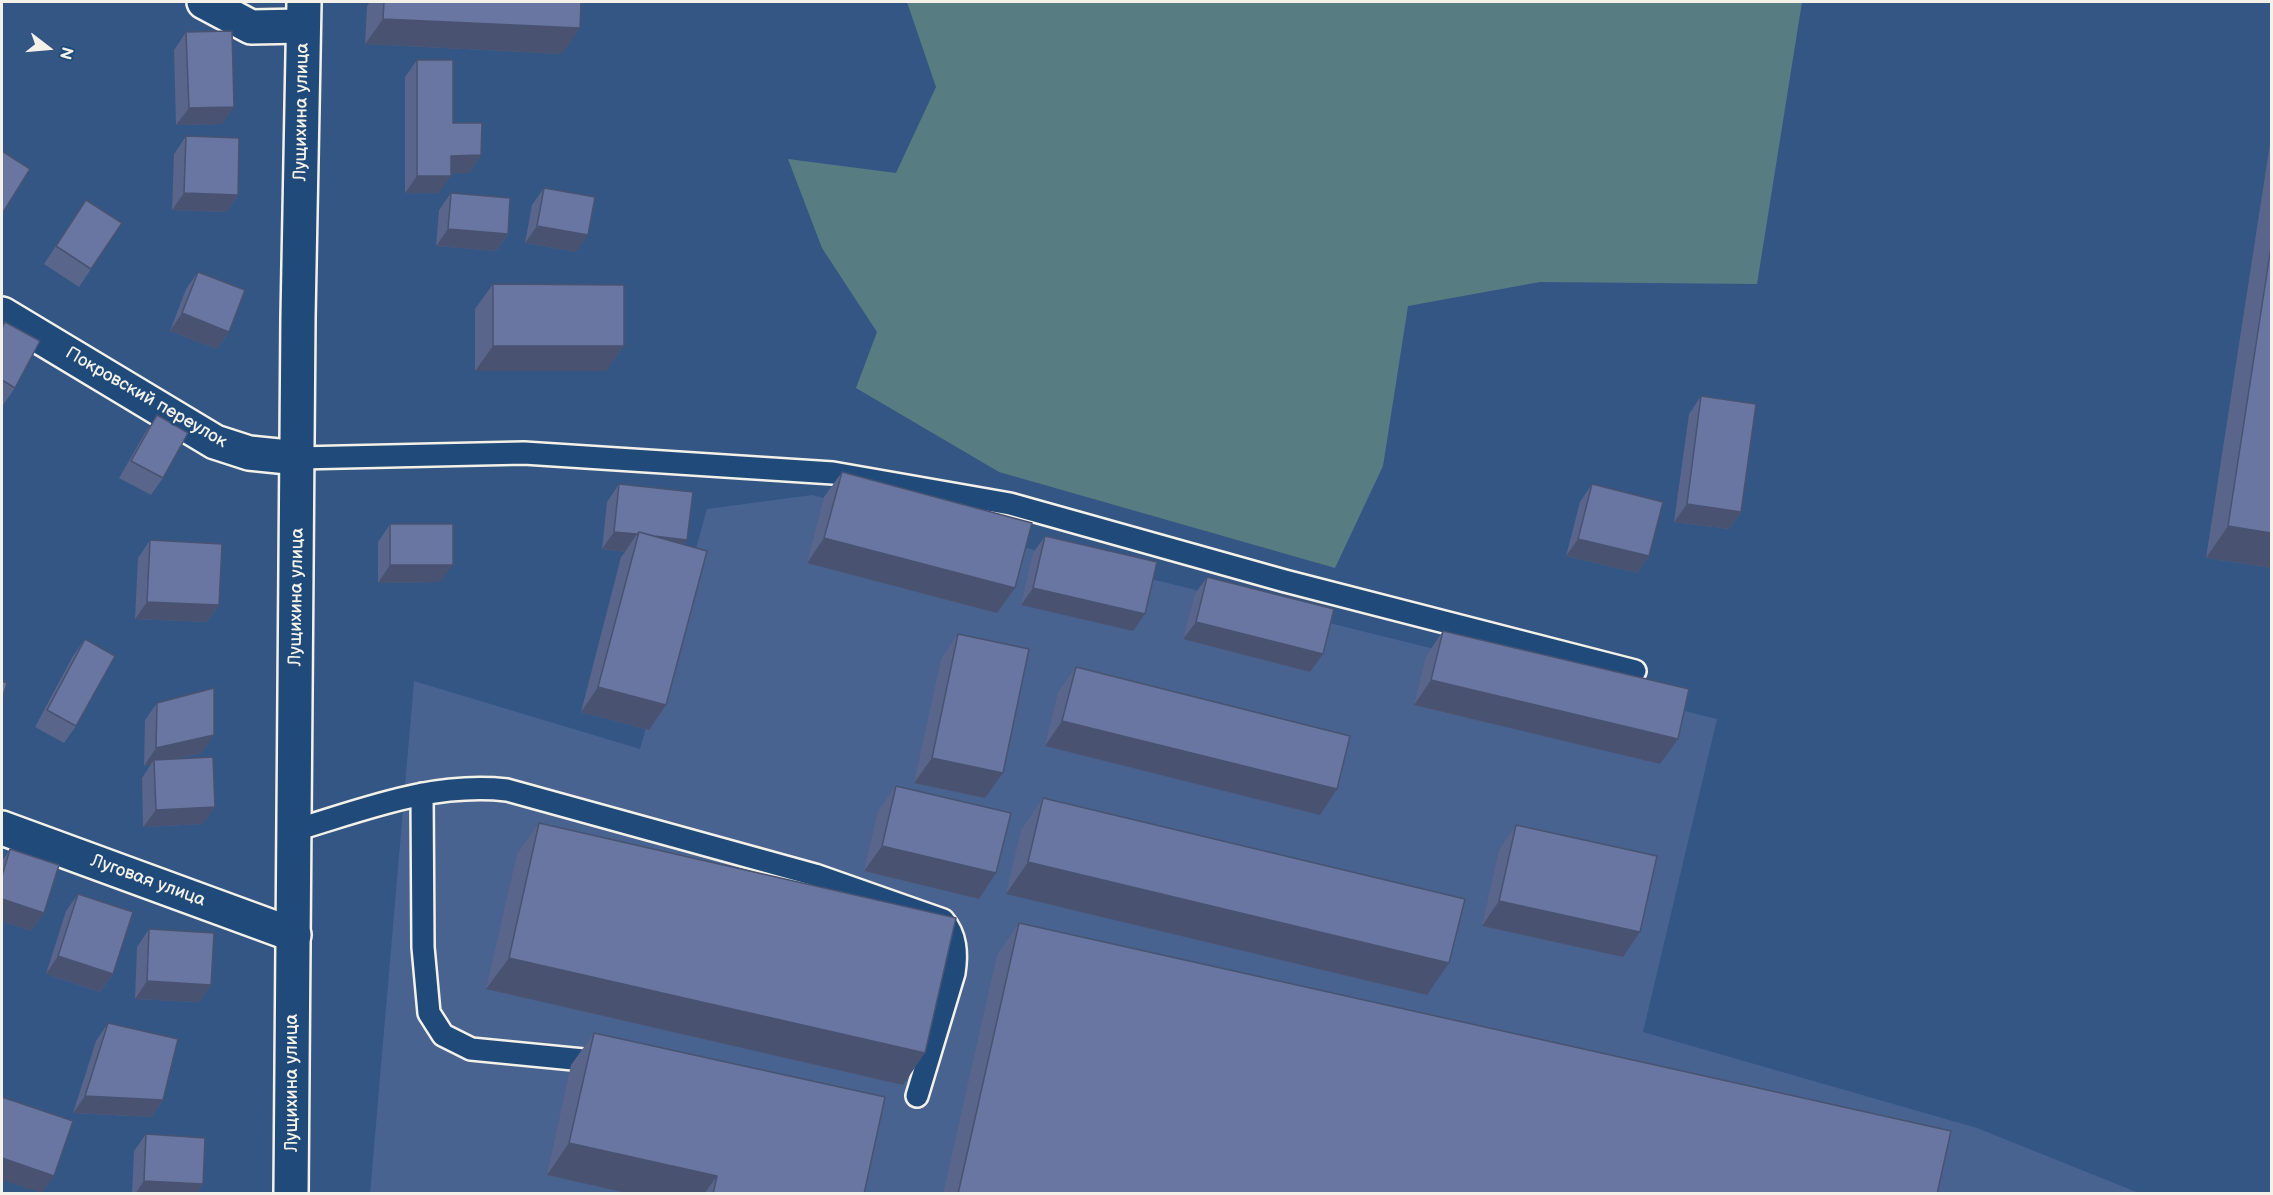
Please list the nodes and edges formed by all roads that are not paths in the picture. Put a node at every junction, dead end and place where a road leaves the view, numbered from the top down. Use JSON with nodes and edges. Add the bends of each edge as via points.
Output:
{"nodes":[{"id":1,"x":204,"y":2,"type":"edge"},
{"id":2,"x":304,"y":14,"type":"edge"},
{"id":3,"x":2,"y":314,"type":"edge"},
{"id":4,"x":298,"y":458,"type":"junction"},
{"id":5,"x":1635,"y":671,"type":"dead end"},
{"id":6,"x":422,"y":794,"type":"junction"},
{"id":7,"x":2,"y":828,"type":"edge"},
{"id":8,"x":295,"y":830,"type":"junction"},
{"id":9,"x":294,"y":935,"type":"junction"},
{"id":10,"x":618,"y":1064,"type":"edge"},
{"id":11,"x":917,"y":1096,"type":"dead end"},
{"id":12,"x":291,"y":1194,"type":"edge"}],
"edges":[{"from":1,"to":2,"type":"street","via":[[251,27]]},
{"from":2,"to":4,"type":"street","name":"Лущихина улица"},
{"from":3,"to":4,"type":"street","name":"Покровский переулок","via":[[215,442],[249,453]]},
{"from":4,"to":5,"type":"lane","via":[[524,453],[833,473],[1010,504],[1285,581]]},
{"from":4,"to":8,"type":"street","name":"Лущихина улица"},
{"from":6,"to":8,"type":"lane"},
{"from":6,"to":10,"type":"lane","via":[[424,969],[429,1013],[443,1035],[471,1049]]},
{"from":6,"to":11,"type":"lane","via":[[477,787],[507,790],[815,875],[943,920],[951,929],[957,956]]},
{"from":7,"to":9,"type":"street","name":"Луговая улица"},
{"from":8,"to":9,"type":"street","name":"Лущихина улица"},
{"from":9,"to":12,"type":"street","name":"Лущихина улица"}]}
